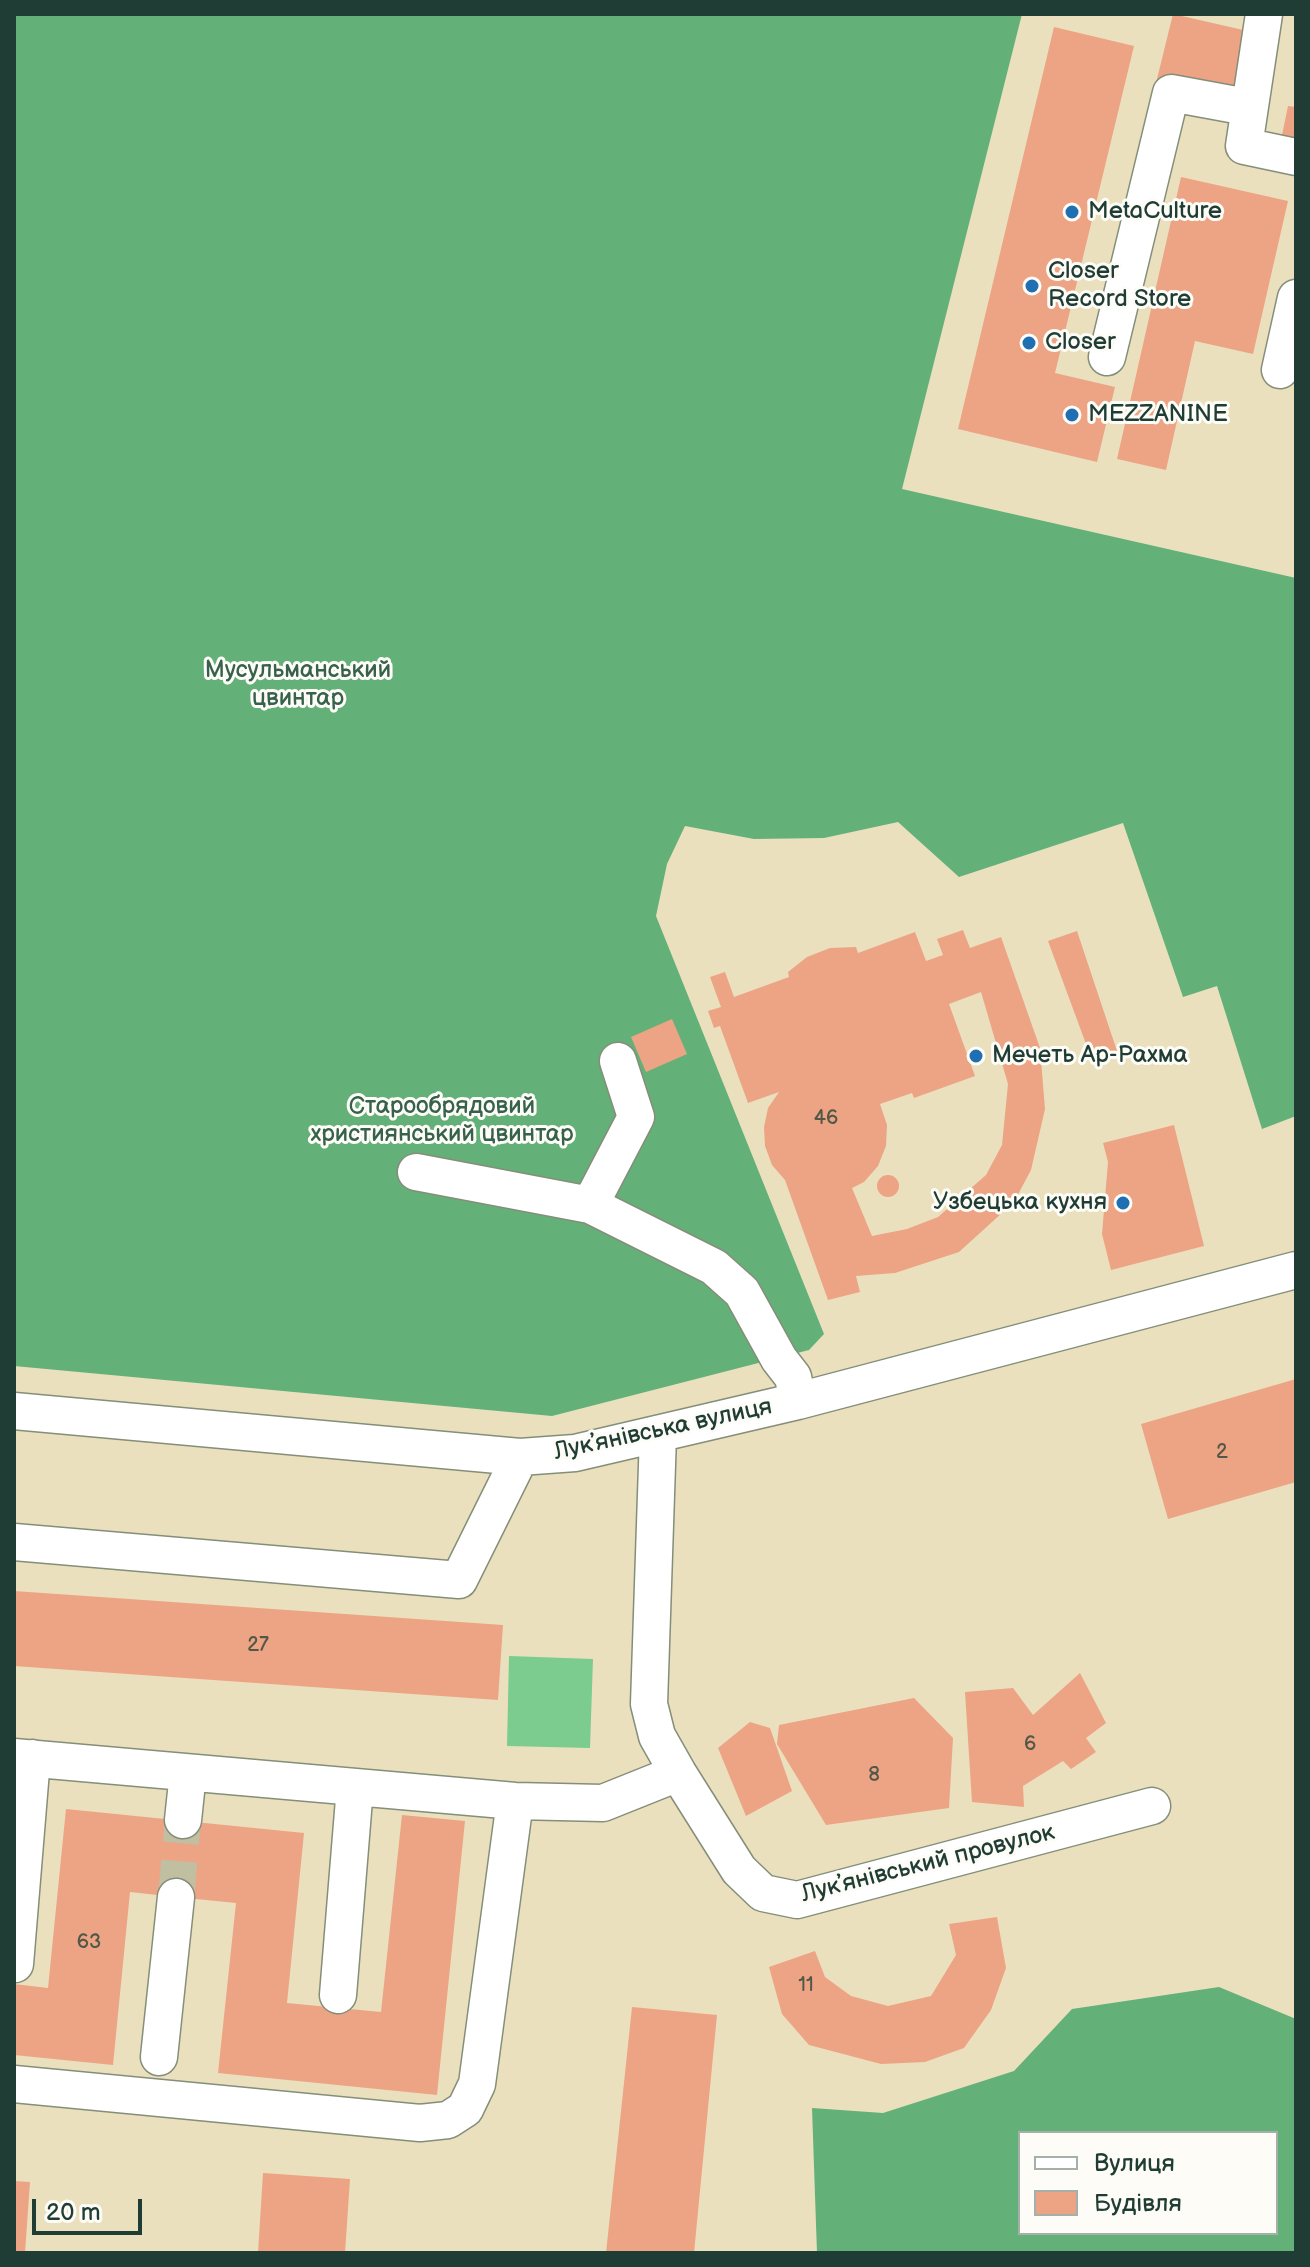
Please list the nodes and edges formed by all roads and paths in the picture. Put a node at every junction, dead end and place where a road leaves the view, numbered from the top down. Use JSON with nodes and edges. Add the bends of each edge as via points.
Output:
{"nodes":[{"id":1,"x":1264,"y":14,"type":"edge"},
{"id":2,"x":1247,"y":107,"type":"junction"},
{"id":3,"x":1296,"y":157,"type":"edge"},
{"id":4,"x":1296,"y":298,"type":"edge"},
{"id":5,"x":1107,"y":357,"type":"dead end"},
{"id":6,"x":1280,"y":370,"type":"dead end"},
{"id":7,"x":618,"y":1061,"type":"dead end"},
{"id":8,"x":416,"y":1172,"type":"dead end"},
{"id":9,"x":590,"y":1205,"type":"junction"},
{"id":10,"x":1296,"y":1270,"type":"edge"},
{"id":11,"x":798,"y":1401,"type":"junction"},
{"id":12,"x":14,"y":1411,"type":"edge"},
{"id":13,"x":658,"y":1435,"type":"junction"},
{"id":14,"x":520,"y":1457,"type":"junction"},
{"id":15,"x":14,"y":1542,"type":"edge"},
{"id":16,"x":23,"y":1757,"type":"edge"},
{"id":17,"x":188,"y":1773,"type":"junction"},
{"id":18,"x":678,"y":1773,"type":"junction"},
{"id":19,"x":355,"y":1787,"type":"junction"},
{"id":20,"x":515,"y":1801,"type":"junction"},
{"id":21,"x":1152,"y":1806,"type":"dead end"},
{"id":22,"x":183,"y":1820,"type":"tunnel mouth"},
{"id":23,"x":176,"y":1897,"type":"tunnel mouth"},
{"id":24,"x":15,"y":1964,"type":"edge"},
{"id":25,"x":338,"y":1995,"type":"dead end"},
{"id":26,"x":159,"y":2057,"type":"dead end"},
{"id":27,"x":14,"y":2084,"type":"edge"}],
"edges":[{"from":1,"to":2,"type":"street"},
{"from":2,"to":3,"type":"street","via":[[1244,146]]},
{"from":2,"to":5,"type":"street","via":[[1171,93]]},
{"from":4,"to":6,"type":"street"},
{"from":7,"to":9,"type":"street","via":[[636,1117]]},
{"from":8,"to":9,"type":"street"},
{"from":9,"to":11,"type":"street","via":[[714,1267],[742,1292],[793,1377]]},
{"from":10,"to":11,"type":"street","name":"Лукʼянівська вулиця"},
{"from":11,"to":13,"type":"street","name":"Лукʼянівська вулиця"},
{"from":12,"to":14,"type":"street","name":"Лукʼянівська вулиця"},
{"from":13,"to":14,"type":"street","name":"Лукʼянівська вулиця","via":[[575,1453]]},
{"from":13,"to":18,"type":"street","name":"Лукʼянівський провулок","via":[[649,1704],[657,1736]]},
{"from":14,"to":15,"type":"street","via":[[459,1580],[442,1588],[156,1564]]},
{"from":16,"to":17,"type":"street"},
{"from":16,"to":24,"type":"street"},
{"from":17,"to":19,"type":"street"},
{"from":17,"to":22,"type":"street"},
{"from":18,"to":20,"type":"street","via":[[603,1803]]},
{"from":18,"to":21,"type":"street","name":"Лукʼянівський провулок","via":[[739,1870],[763,1893],[797,1900]]},
{"from":19,"to":20,"type":"street"},
{"from":19,"to":25,"type":"street"},
{"from":20,"to":27,"type":"street","via":[[477,2084],[465,2109],[448,2120],[420,2123]]},
{"from":23,"to":26,"type":"street"}]}
